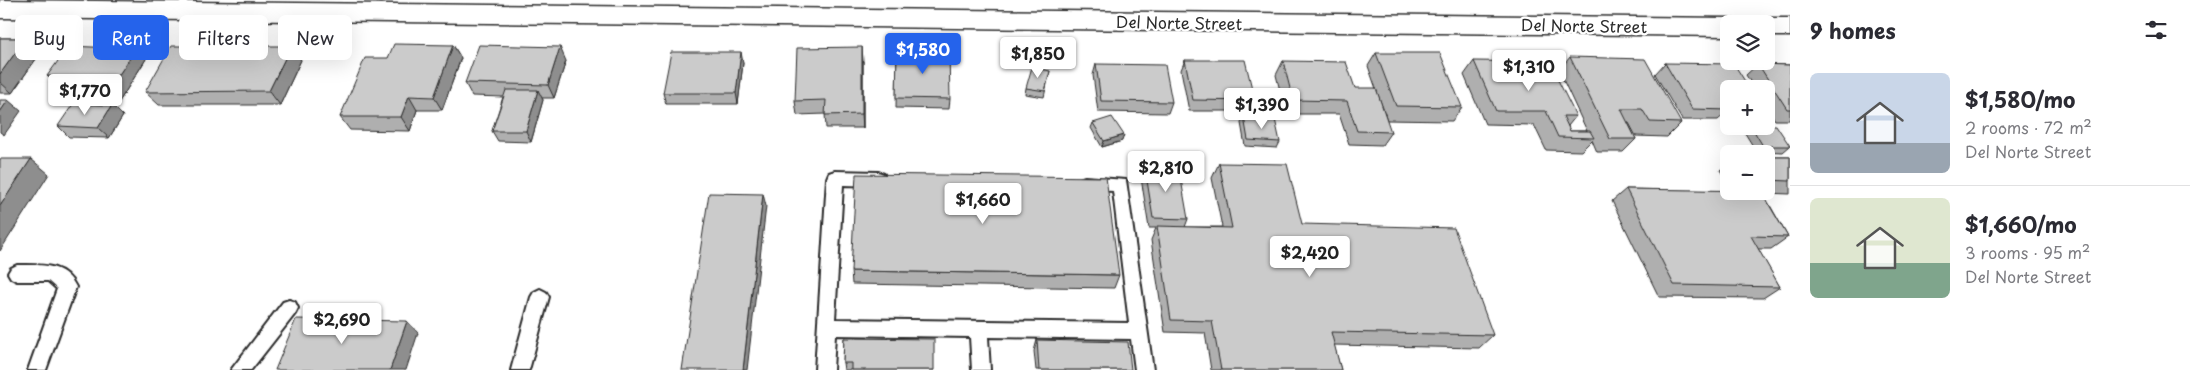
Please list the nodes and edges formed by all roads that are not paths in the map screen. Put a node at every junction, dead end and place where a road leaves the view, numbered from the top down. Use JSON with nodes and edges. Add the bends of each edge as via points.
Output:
{"nodes":[{"id":1,"x":0,"y":9,"type":"edge"},
{"id":2,"x":758,"y":9,"type":"edge"},
{"id":3,"x":1720,"y":27,"type":"edge"},
{"id":4,"x":1775,"y":27,"type":"edge"},
{"id":5,"x":1790,"y":27,"type":"edge"},
{"id":6,"x":894,"y":180,"type":"edge"},
{"id":7,"x":1071,"y":184,"type":"edge"},
{"id":8,"x":17,"y":273,"type":"dead end"},
{"id":9,"x":540,"y":297,"type":"dead end"},
{"id":10,"x":289,"y":308,"type":"dead end"},
{"id":11,"x":826,"y":328,"type":"junction"},
{"id":12,"x":979,"y":329,"type":"junction"},
{"id":13,"x":1139,"y":332,"type":"junction"},
{"id":14,"x":37,"y":370,"type":"edge"},
{"id":15,"x":240,"y":370,"type":"edge"},
{"id":16,"x":520,"y":370,"type":"edge"},
{"id":17,"x":824,"y":370,"type":"edge"},
{"id":18,"x":981,"y":370,"type":"edge"},
{"id":19,"x":1144,"y":370,"type":"edge"}],
"edges":[{"from":1,"to":2,"type":"street","name":"Del Norte Street"},
{"from":2,"to":3,"type":"street","name":"Del Norte Street"},
{"from":4,"to":5,"type":"street"},
{"from":6,"to":11,"type":"lane","via":[[834,178]]},
{"from":7,"to":13,"type":"lane","via":[[1120,185]]},
{"from":8,"to":14,"type":"lane","via":[[52,273],[67,287]]},
{"from":9,"to":16,"type":"lane"},
{"from":10,"to":15,"type":"lane"},
{"from":11,"to":12,"type":"lane"},
{"from":11,"to":17,"type":"lane"},
{"from":12,"to":13,"type":"lane"},
{"from":12,"to":18,"type":"lane"},
{"from":13,"to":19,"type":"lane"}]}
